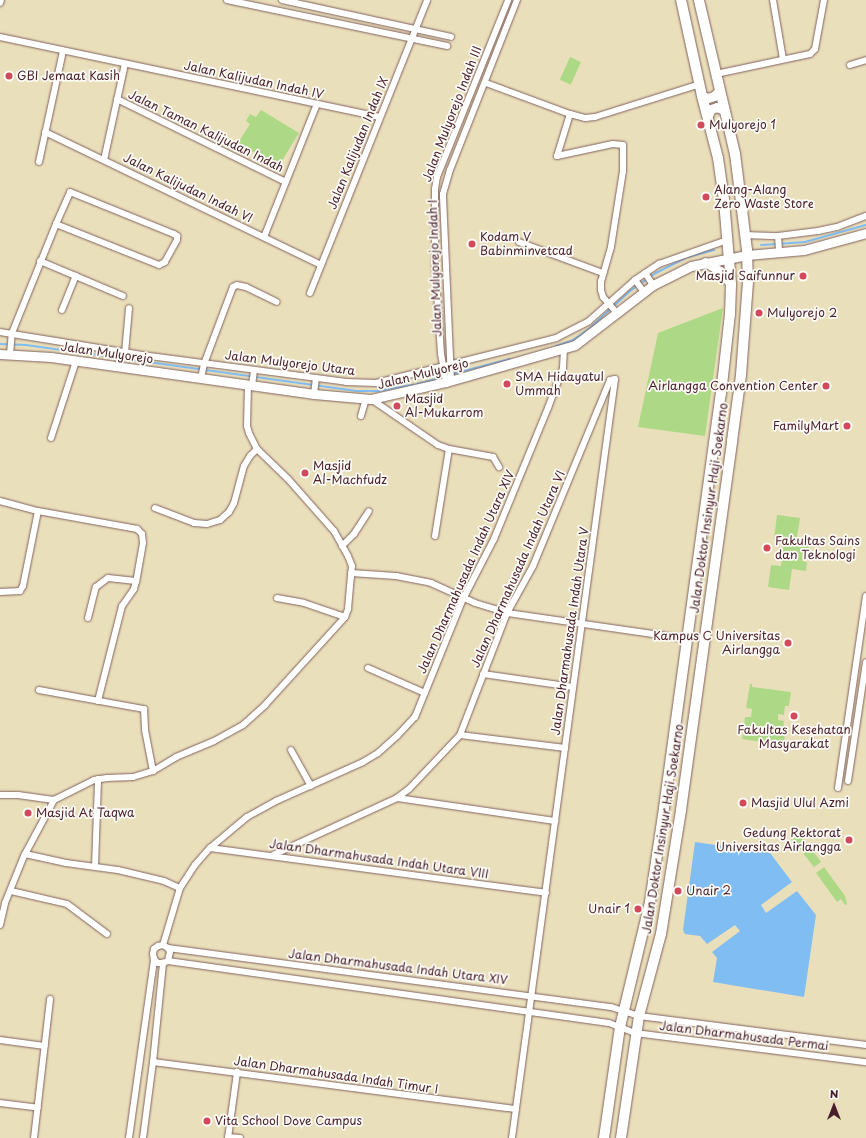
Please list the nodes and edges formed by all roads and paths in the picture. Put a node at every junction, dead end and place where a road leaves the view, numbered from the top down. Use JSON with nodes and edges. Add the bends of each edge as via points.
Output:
{"nodes":[{"id":1,"x":1,"y":0,"type":"edge"},
{"id":2,"x":226,"y":0,"type":"edge"},
{"id":3,"x":282,"y":0,"type":"edge"},
{"id":4,"x":426,"y":0,"type":"edge"},
{"id":5,"x":508,"y":0,"type":"edge"},
{"id":6,"x":517,"y":0,"type":"edge"},
{"id":7,"x":681,"y":0,"type":"edge"},
{"id":8,"x":699,"y":0,"type":"edge"},
{"id":9,"x":773,"y":0,"type":"edge"},
{"id":10,"x":824,"y":0,"type":"edge"},
{"id":11,"x":0,"y":3,"type":"edge"},
{"id":12,"x":416,"y":28,"type":"junction"},
{"id":13,"x":0,"y":37,"type":"edge"},
{"id":14,"x":451,"y":37,"type":"dead end"},
{"id":15,"x":412,"y":38,"type":"junction"},
{"id":16,"x":447,"y":46,"type":"dead end"},
{"id":17,"x":63,"y":51,"type":"junction"},
{"id":18,"x":783,"y":59,"type":"junction"},
{"id":19,"x":866,"y":60,"type":"edge"},
{"id":20,"x":125,"y":64,"type":"junction"},
{"id":21,"x":850,"y":65,"type":"dead end"},
{"id":22,"x":716,"y":74,"type":"junction"},
{"id":23,"x":486,"y":83,"type":"junction"},
{"id":24,"x":700,"y":84,"type":"junction"},
{"id":25,"x":719,"y":91,"type":"junction"},
{"id":26,"x":702,"y":96,"type":"junction"},
{"id":27,"x":117,"y":99,"type":"junction"},
{"id":28,"x":317,"y":104,"type":"junction"},
{"id":29,"x":724,"y":110,"type":"junction"},
{"id":30,"x":570,"y":114,"type":"junction"},
{"id":31,"x":708,"y":115,"type":"junction"},
{"id":32,"x":380,"y":117,"type":"junction"},
{"id":33,"x":46,"y":132,"type":"junction"},
{"id":34,"x":104,"y":160,"type":"junction"},
{"id":35,"x":39,"y":162,"type":"dead end"},
{"id":36,"x":286,"y":182,"type":"junction"},
{"id":37,"x":865,"y":219,"type":"edge"},
{"id":38,"x":56,"y":224,"type":"junction"},
{"id":39,"x":866,"y":233,"type":"edge"},
{"id":40,"x":264,"y":237,"type":"junction"},
{"id":41,"x":778,"y":237,"type":"junction"},
{"id":42,"x":519,"y":242,"type":"dead end"},
{"id":43,"x":746,"y":245,"type":"junction"},
{"id":44,"x":727,"y":249,"type":"junction"},
{"id":45,"x":779,"y":250,"type":"junction"},
{"id":46,"x":445,"y":259,"type":"junction"},
{"id":47,"x":434,"y":260,"type":"junction"},
{"id":48,"x":40,"y":261,"type":"junction"},
{"id":49,"x":705,"y":262,"type":"junction"},
{"id":50,"x":321,"y":264,"type":"junction"},
{"id":51,"x":603,"y":273,"type":"junction"},
{"id":52,"x":76,"y":276,"type":"junction"},
{"id":53,"x":649,"y":279,"type":"junction"},
{"id":54,"x":636,"y":282,"type":"junction"},
{"id":55,"x":731,"y":284,"type":"junction"},
{"id":56,"x":643,"y":291,"type":"junction"},
{"id":57,"x":310,"y":293,"type":"dead end"},
{"id":58,"x":123,"y":296,"type":"dead end"},
{"id":59,"x":277,"y":302,"type":"dead end"},
{"id":60,"x":609,"y":305,"type":"junction"},
{"id":61,"x":129,"y":308,"type":"dead end"},
{"id":62,"x":62,"y":310,"type":"dead end"},
{"id":63,"x":616,"y":312,"type":"junction"},
{"id":64,"x":0,"y":332,"type":"edge"},
{"id":65,"x":11,"y":335,"type":"junction"},
{"id":66,"x":564,"y":349,"type":"junction"},
{"id":67,"x":10,"y":351,"type":"junction"},
{"id":68,"x":0,"y":354,"type":"edge"},
{"id":69,"x":122,"y":354,"type":"junction"},
{"id":70,"x":76,"y":360,"type":"junction"},
{"id":71,"x":118,"y":364,"type":"junction"},
{"id":72,"x":204,"y":365,"type":"junction"},
{"id":73,"x":446,"y":366,"type":"junction"},
{"id":74,"x":254,"y":372,"type":"junction"},
{"id":75,"x":201,"y":377,"type":"junction"},
{"id":76,"x":316,"y":379,"type":"junction"},
{"id":77,"x":448,"y":379,"type":"junction"},
{"id":78,"x":610,"y":380,"type":"joint"},
{"id":79,"x":251,"y":383,"type":"junction"},
{"id":80,"x":315,"y":391,"type":"junction"},
{"id":81,"x":369,"y":399,"type":"junction"},
{"id":82,"x":361,"y":416,"type":"dead end"},
{"id":83,"x":51,"y":438,"type":"dead end"},
{"id":84,"x":258,"y":449,"type":"junction"},
{"id":85,"x":449,"y":449,"type":"junction"},
{"id":86,"x":498,"y":467,"type":"dead end"},
{"id":87,"x":0,"y":501,"type":"edge"},
{"id":88,"x":155,"y":508,"type":"dead end"},
{"id":89,"x":38,"y":511,"type":"junction"},
{"id":90,"x":369,"y":511,"type":"dead end"},
{"id":91,"x":435,"y":536,"type":"dead end"},
{"id":92,"x":342,"y":546,"type":"junction"},
{"id":93,"x":351,"y":573,"type":"junction"},
{"id":94,"x":136,"y":581,"type":"junction"},
{"id":95,"x":0,"y":592,"type":"edge"},
{"id":96,"x":866,"y":596,"type":"edge"},
{"id":97,"x":277,"y":598,"type":"dead end"},
{"id":98,"x":463,"y":598,"type":"junction"},
{"id":99,"x":507,"y":613,"type":"junction"},
{"id":100,"x":345,"y":617,"type":"junction"},
{"id":101,"x":88,"y":618,"type":"dead end"},
{"id":102,"x":582,"y":625,"type":"junction"},
{"id":103,"x":688,"y":639,"type":"junction"},
{"id":104,"x":866,"y":662,"type":"edge"},
{"id":105,"x":368,"y":668,"type":"dead end"},
{"id":106,"x":483,"y":674,"type":"junction"},
{"id":107,"x":573,"y":687,"type":"junction"},
{"id":108,"x":40,"y":690,"type":"dead end"},
{"id":109,"x":424,"y":693,"type":"junction"},
{"id":110,"x":98,"y":701,"type":"junction"},
{"id":111,"x":460,"y":735,"type":"junction"},
{"id":112,"x":565,"y":748,"type":"junction"},
{"id":113,"x":291,"y":750,"type":"dead end"},
{"id":114,"x":153,"y":771,"type":"junction"},
{"id":115,"x":98,"y":780,"type":"junction"},
{"id":116,"x":848,"y":781,"type":"dead end"},
{"id":117,"x":311,"y":786,"type":"junction"},
{"id":118,"x":838,"y":788,"type":"dead end"},
{"id":119,"x":0,"y":795,"type":"edge"},
{"id":120,"x":397,"y":798,"type":"junction"},
{"id":121,"x":54,"y":800,"type":"junction"},
{"id":122,"x":555,"y":821,"type":"junction"},
{"id":123,"x":210,"y":848,"type":"junction"},
{"id":124,"x":25,"y":854,"type":"junction"},
{"id":125,"x":272,"y":856,"type":"junction"},
{"id":126,"x":95,"y":867,"type":"junction"},
{"id":127,"x":180,"y":888,"type":"junction"},
{"id":128,"x":11,"y":891,"type":"junction"},
{"id":129,"x":546,"y":893,"type":"junction"},
{"id":130,"x":0,"y":925,"type":"edge"},
{"id":131,"x":107,"y":934,"type":"dead end"},
{"id":132,"x":166,"y":947,"type":"junction"},
{"id":133,"x":154,"y":959,"type":"junction"},
{"id":134,"x":165,"y":962,"type":"junction"},
{"id":135,"x":531,"y":995,"type":"junction"},
{"id":136,"x":50,"y":999,"type":"dead end"},
{"id":137,"x":624,"y":1011,"type":"junction"},
{"id":138,"x":529,"y":1013,"type":"junction"},
{"id":139,"x":639,"y":1016,"type":"junction"},
{"id":140,"x":620,"y":1028,"type":"junction"},
{"id":141,"x":636,"y":1033,"type":"junction"},
{"id":142,"x":0,"y":1040,"type":"edge"},
{"id":143,"x":45,"y":1046,"type":"junction"},
{"id":144,"x":866,"y":1046,"type":"edge"},
{"id":145,"x":153,"y":1062,"type":"junction"},
{"id":146,"x":866,"y":1062,"type":"edge"},
{"id":147,"x":237,"y":1072,"type":"junction"},
{"id":148,"x":0,"y":1103,"type":"edge"},
{"id":149,"x":38,"y":1108,"type":"junction"},
{"id":150,"x":516,"y":1109,"type":"junction"},
{"id":151,"x":228,"y":1137,"type":"edge"},
{"id":152,"x":34,"y":1138,"type":"edge"},
{"id":153,"x":129,"y":1138,"type":"edge"},
{"id":154,"x":143,"y":1138,"type":"edge"},
{"id":155,"x":240,"y":1138,"type":"edge"},
{"id":156,"x":512,"y":1138,"type":"edge"},
{"id":157,"x":604,"y":1138,"type":"edge"},
{"id":158,"x":621,"y":1138,"type":"edge"}],
"edges":[{"from":1,"to":11,"type":"street"},
{"from":2,"to":15,"type":"street"},
{"from":3,"to":12,"type":"street"},
{"from":4,"to":12,"type":"street","name":"Jalan Kalijudan Indah IX"},
{"from":5,"to":47,"type":"street","name":"Jalan Mulyorejo Indah III","via":[[437,178],[434,203]]},
{"from":6,"to":23,"type":"street","name":"Jalan Mulyorejo Indah I"},
{"from":7,"to":24,"type":"main road","name":"Jalan Doktor Insinyur Haji Soekarno"},
{"from":8,"to":22,"type":"main road","name":"Jalan Doktor Insinyur Haji Soekarno"},
{"from":9,"to":18,"type":"street"},
{"from":10,"to":18,"type":"street","via":[[815,49],[810,54]]},
{"from":12,"to":14,"type":"street"},
{"from":12,"to":15,"type":"street","name":"Jalan Kalijudan Indah IX"},
{"from":13,"to":17,"type":"street","name":"Jalan Kalijudan Indah IV"},
{"from":15,"to":16,"type":"street"},
{"from":15,"to":32,"type":"street","name":"Jalan Kalijudan Indah IX"},
{"from":17,"to":20,"type":"street","name":"Jalan Kalijudan Indah IV"},
{"from":17,"to":33,"type":"street"},
{"from":18,"to":22,"type":"street"},
{"from":19,"to":21,"type":"street"},
{"from":20,"to":27,"type":"street"},
{"from":20,"to":28,"type":"street","name":"Jalan Kalijudan Indah IV"},
{"from":22,"to":25,"type":"main road","name":"Jalan Doktor Insinyur Haji Soekarno"},
{"from":23,"to":30,"type":"street"},
{"from":23,"to":46,"type":"street","name":"Jalan Mulyorejo Indah I","via":[[445,185]]},
{"from":24,"to":26,"type":"main road","name":"Jalan Doktor Insinyur Haji Soekarno"},
{"from":24,"to":30,"type":"street","via":[[595,117],[585,118]]},
{"from":25,"to":26,"type":"main road","via":[[708,98]]},
{"from":25,"to":29,"type":"main road","name":"Jalan Doktor Insinyur Haji Soekarno"},
{"from":26,"to":31,"type":"main road","name":"Jalan Doktor Insinyur Haji Soekarno"},
{"from":27,"to":34,"type":"street"},
{"from":27,"to":36,"type":"street","name":"Jalan Taman Kalijudan Indah"},
{"from":28,"to":32,"type":"street","name":"Jalan Kalijudan Indah IV"},
{"from":28,"to":36,"type":"street"},
{"from":29,"to":31,"type":"main road","via":[[716,107],[711,109]]},
{"from":29,"to":43,"type":"main road","name":"Jalan Doktor Insinyur Haji Soekarno","via":[[735,154]]},
{"from":30,"to":51,"type":"street","via":[[557,156],[613,144],[623,145],[623,171],[614,233]]},
{"from":31,"to":44,"type":"main road","name":"Jalan Doktor Insinyur Haji Soekarno","via":[[724,200]]},
{"from":32,"to":50,"type":"street","name":"Jalan Kalijudan Indah IX"},
{"from":33,"to":34,"type":"street","name":"Jalan Kalijudan Indah VI"},
{"from":33,"to":35,"type":"street"},
{"from":34,"to":40,"type":"street","name":"Jalan Kalijudan Indah VI"},
{"from":36,"to":40,"type":"street"},
{"from":37,"to":41,"type":"street"},
{"from":38,"to":38,"type":"street","via":[[71,191],[174,234],[177,240],[165,262],[159,265]]},
{"from":38,"to":48,"type":"street"},
{"from":39,"to":45,"type":"main road","name":"Jalan Mulyorejo","via":[[804,250]]},
{"from":40,"to":50,"type":"street","name":"Jalan Kalijudan Indah VI"},
{"from":41,"to":43,"type":"street"},
{"from":41,"to":45,"type":"street"},
{"from":42,"to":51,"type":"street"},
{"from":43,"to":44,"type":"main road","name":"Jalan Mulyorejo"},
{"from":43,"to":45,"type":"main road","name":"Jalan Mulyorejo"},
{"from":43,"to":139,"type":"main road","name":"Jalan Doktor Insinyur Haji Soekarno","via":[[748,282],[740,375],[680,818],[661,934]]},
{"from":44,"to":49,"type":"main road","name":"Jalan Mulyorejo"},
{"from":44,"to":53,"type":"street","name":"Jalan Mulyorejo Utara","via":[[659,264]]},
{"from":44,"to":55,"type":"main road","name":"Jalan Doktor Insinyur Haji Soekarno"},
{"from":46,"to":47,"type":"street"},
{"from":46,"to":73,"type":"street","name":"Jalan Mulyorejo Indah I"},
{"from":47,"to":73,"type":"street","name":"Jalan Mulyorejo Indah III"},
{"from":48,"to":52,"type":"street"},
{"from":48,"to":65,"type":"street"},
{"from":49,"to":53,"type":"main road","name":"Jalan Mulyorejo"},
{"from":49,"to":55,"type":"main road","via":[[720,271]]},
{"from":50,"to":57,"type":"street","name":"Jalan Kalijudan Indah IX"},
{"from":51,"to":60,"type":"street","via":[[601,290]]},
{"from":52,"to":58,"type":"street"},
{"from":52,"to":62,"type":"street"},
{"from":53,"to":54,"type":"street","name":"Jalan Mulyorejo Utara"},
{"from":53,"to":56,"type":"main road","name":"Jalan Mulyorejo"},
{"from":54,"to":56,"type":"street"},
{"from":54,"to":60,"type":"street","name":"Jalan Mulyorejo Utara"},
{"from":55,"to":103,"type":"main road","name":"Jalan Doktor Insinyur Haji Soekarno","via":[[721,394]]},
{"from":56,"to":63,"type":"main road","name":"Jalan Mulyorejo"},
{"from":59,"to":72,"type":"street","via":[[246,287],[233,287]]},
{"from":60,"to":63,"type":"street"},
{"from":60,"to":73,"type":"street","name":"Jalan Mulyorejo Utara","via":[[589,321],[556,338]]},
{"from":61,"to":69,"type":"street"},
{"from":63,"to":66,"type":"main road","name":"Jalan Mulyorejo","via":[[575,345]]},
{"from":64,"to":65,"type":"street","name":"Jalan Mulyorejo Utara"},
{"from":65,"to":67,"type":"street"},
{"from":65,"to":69,"type":"street","name":"Jalan Mulyorejo Utara"},
{"from":66,"to":77,"type":"main road","name":"Jalan Mulyorejo"},
{"from":66,"to":98,"type":"street","name":"Jalan Dharmahusada Indah Utara XIV","via":[[563,368],[548,408],[494,539]]},
{"from":67,"to":68,"type":"main road","name":"Jalan Mulyorejo"},
{"from":67,"to":70,"type":"main road","name":"Jalan Mulyorejo"},
{"from":69,"to":71,"type":"street"},
{"from":69,"to":72,"type":"street","name":"Jalan Mulyorejo Utara"},
{"from":70,"to":71,"type":"main road","name":"Jalan Mulyorejo"},
{"from":70,"to":83,"type":"street"},
{"from":71,"to":75,"type":"main road","name":"Jalan Mulyorejo"},
{"from":72,"to":74,"type":"street","name":"Jalan Mulyorejo Utara"},
{"from":72,"to":75,"type":"street"},
{"from":73,"to":76,"type":"street","name":"Jalan Mulyorejo Utara","via":[[376,383]]},
{"from":73,"to":77,"type":"street","name":"Jalan Mulyorejo Indah III"},
{"from":74,"to":76,"type":"street","name":"Jalan Mulyorejo Utara"},
{"from":74,"to":79,"type":"street"},
{"from":75,"to":79,"type":"main road","name":"Jalan Mulyorejo"},
{"from":76,"to":80,"type":"street"},
{"from":77,"to":81,"type":"main road","name":"Jalan Mulyorejo"},
{"from":78,"to":99,"type":"street","name":"Jalan Dharmahusada Indah Utara VI","via":[[533,566]]},
{"from":78,"to":102,"type":"street","name":"Jalan Dharmahusada Indah Utara V","via":[[614,378],[616,381]]},
{"from":79,"to":80,"type":"main road","name":"Jalan Mulyorejo"},
{"from":79,"to":84,"type":"street","via":[[247,426]]},
{"from":80,"to":81,"type":"main road","name":"Jalan Mulyorejo"},
{"from":81,"to":82,"type":"street"},
{"from":81,"to":85,"type":"street","via":[[438,445]]},
{"from":84,"to":88,"type":"street","via":[[244,466],[234,503],[220,520],[207,524],[194,523]]},
{"from":84,"to":92,"type":"street","via":[[334,531]]},
{"from":85,"to":86,"type":"street","via":[[493,457]]},
{"from":85,"to":91,"type":"street"},
{"from":87,"to":89,"type":"street"},
{"from":89,"to":94,"type":"street","via":[[136,529],[142,534],[143,543]]},
{"from":89,"to":95,"type":"street","via":[[20,591]]},
{"from":90,"to":92,"type":"street","via":[[354,534]]},
{"from":92,"to":93,"type":"street","via":[[352,566]]},
{"from":93,"to":98,"type":"street","via":[[377,573],[415,579],[445,588]]},
{"from":93,"to":100,"type":"street"},
{"from":94,"to":101,"type":"street","via":[[108,578],[96,586]]},
{"from":94,"to":110,"type":"street","via":[[134,589],[122,606]]},
{"from":96,"to":118,"type":"street"},
{"from":97,"to":100,"type":"street"},
{"from":98,"to":99,"type":"street"},
{"from":98,"to":109,"type":"street","name":"Jalan Dharmahusada Indah Utara XIV"},
{"from":99,"to":102,"type":"street"},
{"from":99,"to":106,"type":"street","name":"Jalan Dharmahusada Indah Utara VI"},
{"from":100,"to":114,"type":"street","via":[[265,706],[243,725]]},
{"from":102,"to":103,"type":"street"},
{"from":102,"to":107,"type":"street","name":"Jalan Dharmahusada Indah Utara V"},
{"from":103,"to":137,"type":"main road","name":"Jalan Doktor Insinyur Haji Soekarno","via":[[650,902]]},
{"from":104,"to":116,"type":"street"},
{"from":105,"to":109,"type":"street"},
{"from":106,"to":107,"type":"street"},
{"from":106,"to":111,"type":"street","name":"Jalan Dharmahusada Indah Utara VI"},
{"from":107,"to":112,"type":"street","name":"Jalan Dharmahusada Indah Utara V"},
{"from":108,"to":110,"type":"street"},
{"from":109,"to":117,"type":"street","name":"Jalan Dharmahusada Indah Utara XIV","via":[[409,724],[378,753]]},
{"from":110,"to":114,"type":"street","via":[[144,710]]},
{"from":111,"to":112,"type":"street"},
{"from":111,"to":120,"type":"street","name":"Jalan Dharmahusada Indah Utara VI","via":[[409,789]]},
{"from":112,"to":122,"type":"street","name":"Jalan Dharmahusada Indah Utara V"},
{"from":113,"to":117,"type":"street"},
{"from":114,"to":115,"type":"street","via":[[133,777]]},
{"from":115,"to":121,"type":"street"},
{"from":115,"to":126,"type":"street"},
{"from":117,"to":123,"type":"street","name":"Jalan Dharmahusada Indah Utara XIV","via":[[247,817]]},
{"from":119,"to":121,"type":"street","via":[[24,795]]},
{"from":120,"to":122,"type":"street"},
{"from":120,"to":125,"type":"street","name":"Jalan Dharmahusada Indah Utara VI"},
{"from":121,"to":124,"type":"street"},
{"from":122,"to":129,"type":"street","name":"Jalan Dharmahusada Indah Utara V"},
{"from":123,"to":125,"type":"street","name":"Jalan Dharmahusada Indah Utara VIII"},
{"from":123,"to":127,"type":"street","name":"Jalan Dharmahusada Indah Utara XIV"},
{"from":124,"to":126,"type":"street"},
{"from":124,"to":128,"type":"street"},
{"from":125,"to":129,"type":"street","name":"Jalan Dharmahusada Indah Utara VIII"},
{"from":126,"to":127,"type":"street","via":[[164,881]]},
{"from":127,"to":132,"type":"street","name":"Jalan Dharmahusada Indah Utara XIV"},
{"from":128,"to":130,"type":"street","via":[[5,903]]},
{"from":128,"to":131,"type":"street","via":[[67,904]]},
{"from":129,"to":135,"type":"street","name":"Jalan Dharmahusada Indah Utara V"},
{"from":132,"to":133,"type":"street","via":[[158,946],[154,949]]},
{"from":132,"to":134,"type":"street","via":[[170,952]]},
{"from":132,"to":135,"type":"street","name":"Jalan Dharmahusada Indah Utara XIV"},
{"from":133,"to":134,"type":"street"},
{"from":133,"to":153,"type":"street"},
{"from":134,"to":138,"type":"street","name":"Jalan Dharmahusada Indah Utara XIV"},
{"from":134,"to":145,"type":"street"},
{"from":135,"to":137,"type":"street","name":"Jalan Dharmahusada Indah Utara XIV"},
{"from":135,"to":138,"type":"street","name":"Jalan Dharmahusada Indah Utara V"},
{"from":136,"to":143,"type":"street"},
{"from":137,"to":139,"type":"street","name":"Jalan Dharmahusada Permai"},
{"from":137,"to":140,"type":"main road","name":"Jalan Doktor Insinyur Haji Soekarno"},
{"from":138,"to":140,"type":"street","name":"Jalan Dharmahusada Indah Utara XIV","via":[[610,1023]]},
{"from":138,"to":150,"type":"street","name":"Jalan Dharmahusada Indah Utara V"},
{"from":139,"to":141,"type":"main road","name":"Jalan Doktor Insinyur Haji Soekarno"},
{"from":139,"to":144,"type":"street","name":"Jalan Dharmahusada Permai"},
{"from":140,"to":141,"type":"street","name":"Jalan Dharmahusada Permai"},
{"from":140,"to":157,"type":"main road","name":"Jalan Doktor Insinyur Haji Soekarno"},
{"from":141,"to":146,"type":"street","name":"Jalan Dharmahusada Permai"},
{"from":141,"to":158,"type":"main road","name":"Jalan Doktor Insinyur Haji Soekarno"},
{"from":142,"to":143,"type":"street"},
{"from":143,"to":149,"type":"street"},
{"from":145,"to":147,"type":"street","name":"Jalan Dharmahusada Indah Timur I"},
{"from":145,"to":154,"type":"street"},
{"from":147,"to":150,"type":"street","name":"Jalan Dharmahusada Indah Timur I"},
{"from":147,"to":151,"type":"street"},
{"from":148,"to":149,"type":"street"},
{"from":149,"to":152,"type":"street"},
{"from":150,"to":156,"type":"street","name":"Jalan Dharmahusada Indah Utara V"},
{"from":151,"to":155,"type":"street"}]}
